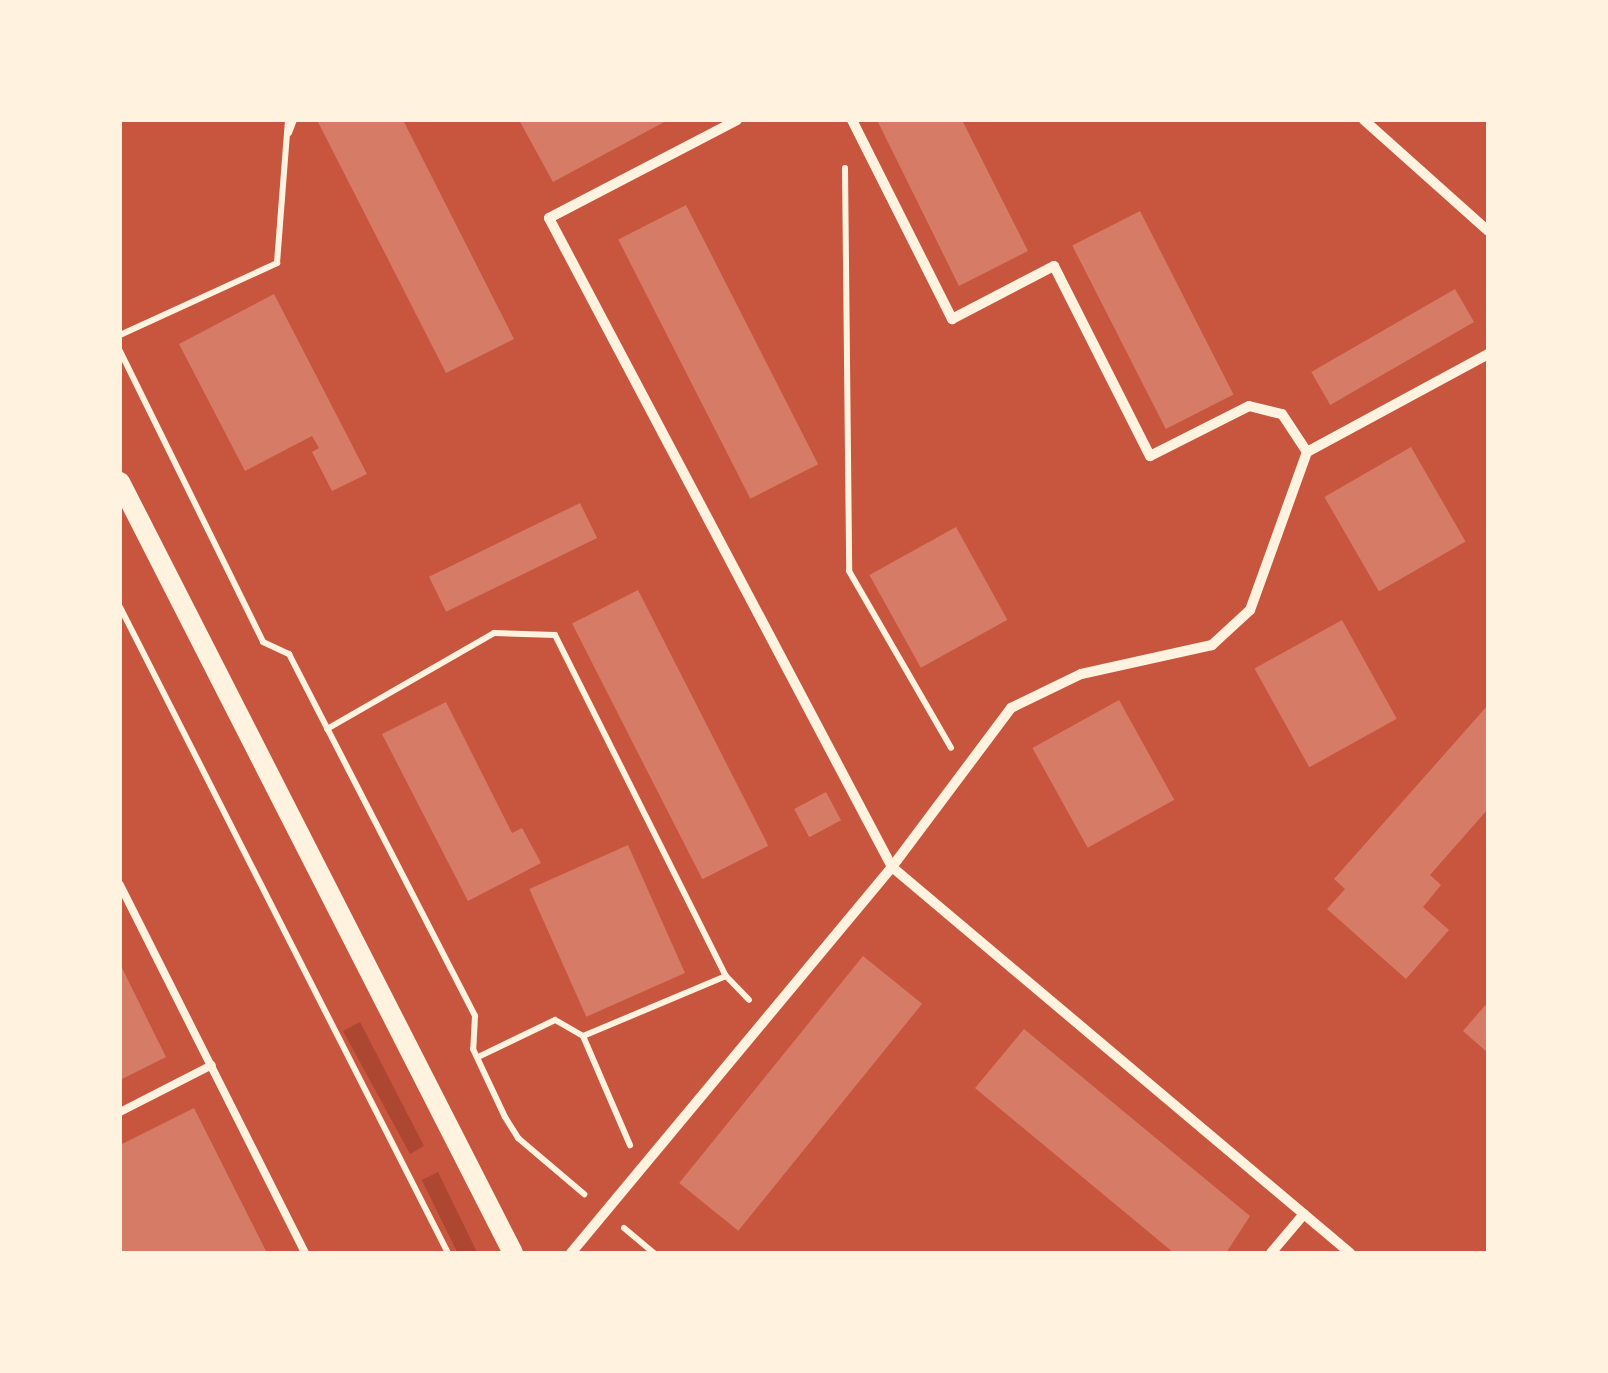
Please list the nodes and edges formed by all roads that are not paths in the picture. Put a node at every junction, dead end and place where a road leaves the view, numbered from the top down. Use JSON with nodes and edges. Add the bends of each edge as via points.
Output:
{"nodes":[{"id":1,"x":737,"y":120,"type":"edge"},
{"id":2,"x":852,"y":120,"type":"edge"},
{"id":3,"x":1364,"y":120,"type":"edge"},
{"id":4,"x":1488,"y":231,"type":"edge"},
{"id":5,"x":1488,"y":354,"type":"edge"},
{"id":6,"x":1308,"y":452,"type":"junction"},
{"id":7,"x":120,"y":482,"type":"edge"},
{"id":8,"x":892,"y":867,"type":"junction"},
{"id":9,"x":120,"y":885,"type":"edge"},
{"id":10,"x":212,"y":1065,"type":"junction"},
{"id":11,"x":120,"y":1112,"type":"edge"},
{"id":12,"x":1304,"y":1214,"type":"junction"},
{"id":13,"x":305,"y":1253,"type":"edge"},
{"id":14,"x":513,"y":1253,"type":"edge"},
{"id":15,"x":571,"y":1253,"type":"edge"},
{"id":16,"x":1271,"y":1253,"type":"edge"},
{"id":17,"x":1350,"y":1253,"type":"edge"}],
"edges":[{"from":1,"to":8,"type":"street","via":[[548,218]]},
{"from":2,"to":6,"type":"street","via":[[952,319],[1054,266],[1150,456],[1249,406],[1282,414]]},
{"from":3,"to":4,"type":"street"},
{"from":5,"to":6,"type":"street"},
{"from":6,"to":8,"type":"street","via":[[1250,610],[1212,645],[1080,674],[1010,708]]},
{"from":7,"to":14,"type":"main road"},
{"from":8,"to":12,"type":"street"},
{"from":8,"to":15,"type":"street"},
{"from":9,"to":10,"type":"lane"},
{"from":10,"to":11,"type":"lane"},
{"from":10,"to":13,"type":"lane"},
{"from":12,"to":16,"type":"street"},
{"from":12,"to":17,"type":"street"}]}
